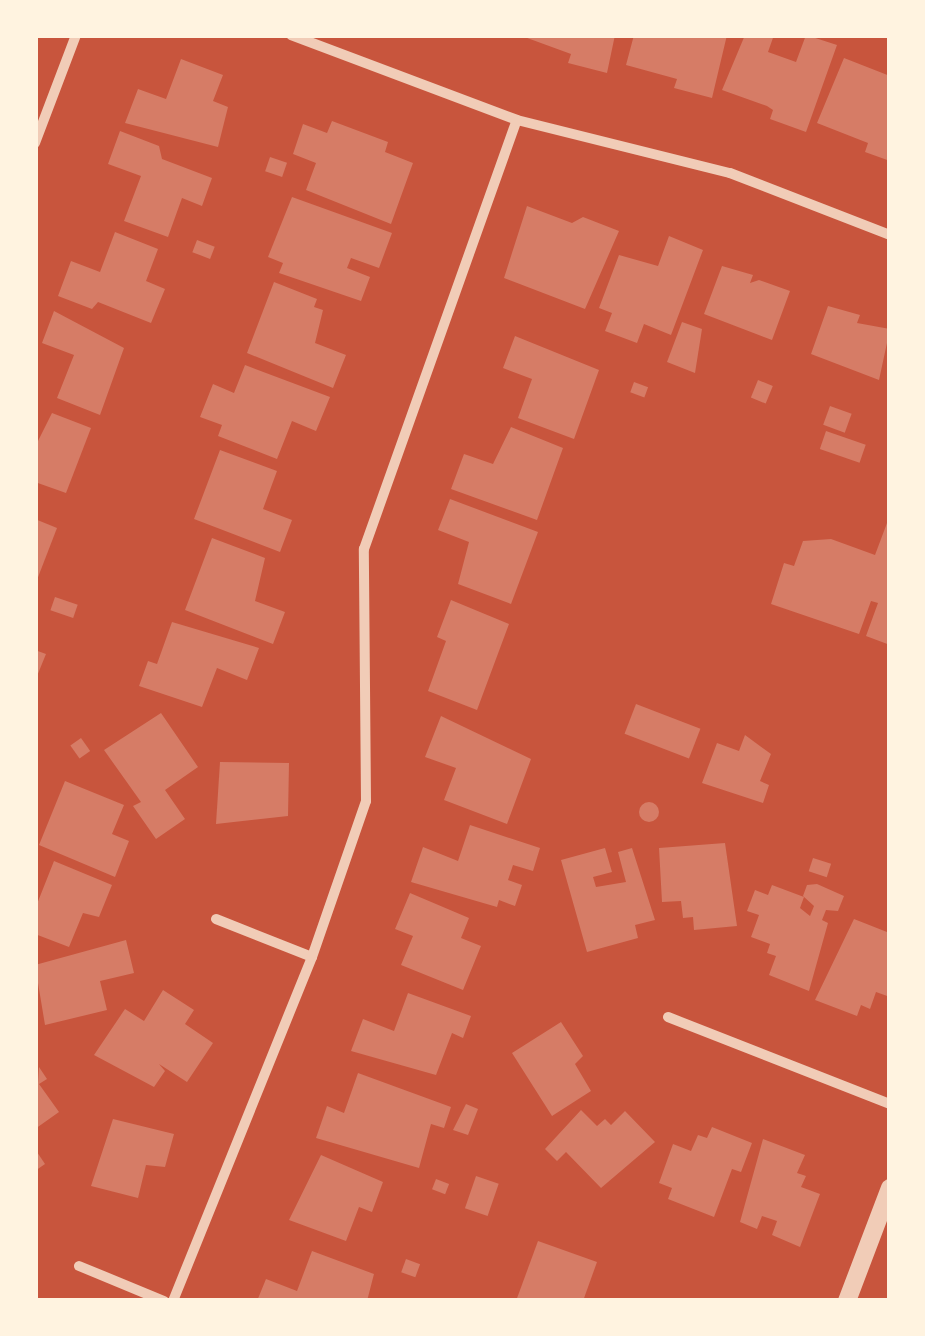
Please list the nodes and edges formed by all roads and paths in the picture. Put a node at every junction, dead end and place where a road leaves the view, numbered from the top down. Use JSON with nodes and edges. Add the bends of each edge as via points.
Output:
{"nodes":[{"id":1,"x":76,"y":35,"type":"edge"},
{"id":2,"x":291,"y":35,"type":"edge"},
{"id":3,"x":516,"y":120,"type":"junction"},
{"id":4,"x":35,"y":144,"type":"edge"},
{"id":5,"x":890,"y":235,"type":"edge"},
{"id":6,"x":216,"y":919,"type":"dead end"},
{"id":7,"x":312,"y":957,"type":"junction"},
{"id":8,"x":668,"y":1017,"type":"dead end"},
{"id":9,"x":890,"y":1104,"type":"edge"},
{"id":10,"x":890,"y":1188,"type":"edge"},
{"id":11,"x":79,"y":1266,"type":"dead end"},
{"id":12,"x":164,"y":1301,"type":"edge"},
{"id":13,"x":173,"y":1301,"type":"edge"},
{"id":14,"x":847,"y":1301,"type":"edge"}],
"edges":[{"from":1,"to":4,"type":"street"},
{"from":2,"to":3,"type":"street"},
{"from":3,"to":5,"type":"street","via":[[730,173]]},
{"from":3,"to":7,"type":"street","via":[[364,548],[366,801]]},
{"from":6,"to":7,"type":"street"},
{"from":7,"to":13,"type":"street"},
{"from":8,"to":9,"type":"street"},
{"from":10,"to":14,"type":"street"},
{"from":11,"to":12,"type":"street"}]}
